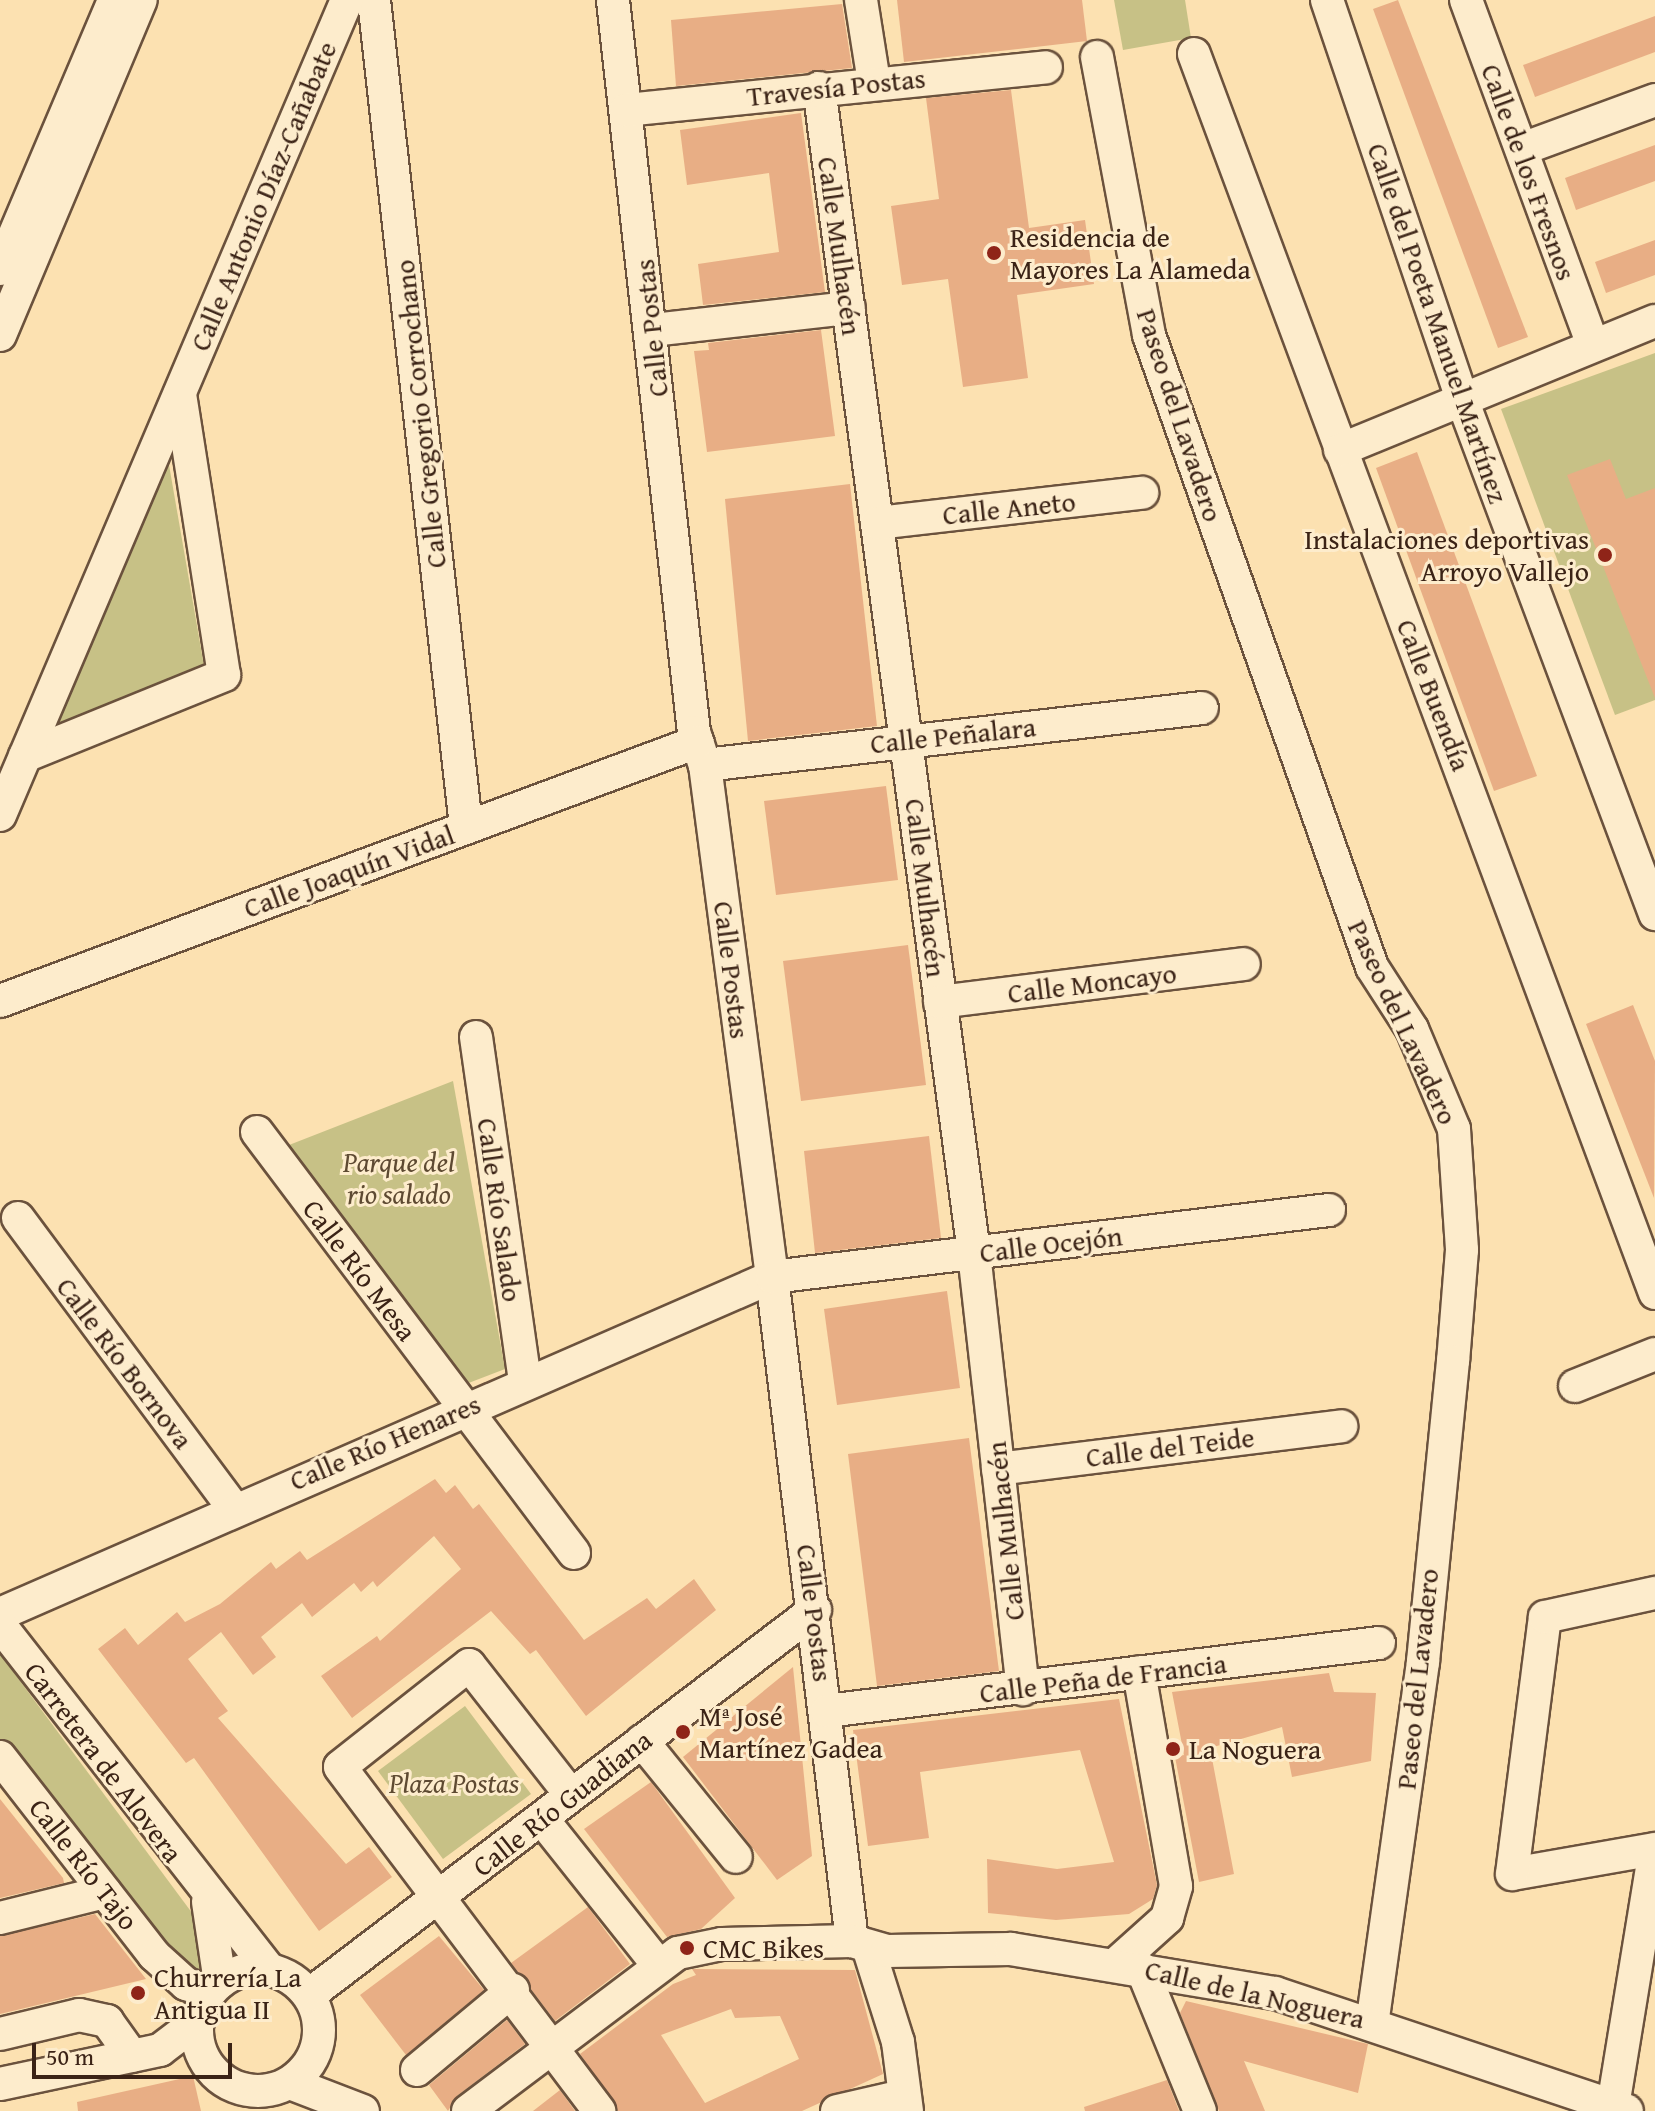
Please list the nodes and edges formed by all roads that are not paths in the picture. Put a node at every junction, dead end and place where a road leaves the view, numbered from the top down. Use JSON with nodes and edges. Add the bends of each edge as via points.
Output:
{"nodes":[{"id":1,"x":114,"y":0,"type":"edge"},
{"id":2,"x":141,"y":0,"type":"edge"},
{"id":3,"x":347,"y":0,"type":"edge"},
{"id":4,"x":374,"y":0,"type":"edge"},
{"id":5,"x":861,"y":0,"type":"edge"},
{"id":6,"x":1327,"y":0,"type":"edge"},
{"id":7,"x":1466,"y":0,"type":"edge"},
{"id":8,"x":622,"y":1,"type":"edge"},
{"id":9,"x":1194,"y":54,"type":"dead end"},
{"id":10,"x":1097,"y":57,"type":"dead end"},
{"id":11,"x":1046,"y":67,"type":"dead end"},
{"id":12,"x":874,"y":82,"type":"junction"},
{"id":13,"x":819,"y":88,"type":"junction"},
{"id":14,"x":1655,"y":100,"type":"edge"},
{"id":15,"x":626,"y":110,"type":"junction"},
{"id":16,"x":1522,"y":149,"type":"junction"},
{"id":17,"x":0,"y":269,"type":"edge"},
{"id":18,"x":849,"y":308,"type":"junction"},
{"id":19,"x":1655,"y":321,"type":"edge"},
{"id":20,"x":652,"y":330,"type":"junction"},
{"id":21,"x":0,"y":335,"type":"edge"},
{"id":22,"x":1592,"y":343,"type":"junction"},
{"id":23,"x":180,"y":393,"type":"junction"},
{"id":24,"x":1463,"y":402,"type":"junction"},
{"id":25,"x":1340,"y":450,"type":"junction"},
{"id":26,"x":1142,"y":493,"type":"dead end"},
{"id":27,"x":877,"y":523,"type":"junction"},
{"id":28,"x":1202,"y":708,"type":"dead end"},
{"id":29,"x":906,"y":740,"type":"junction"},
{"id":30,"x":701,"y":753,"type":"junction"},
{"id":31,"x":25,"y":756,"type":"junction"},
{"id":32,"x":0,"y":815,"type":"edge"},
{"id":33,"x":466,"y":827,"type":"junction"},
{"id":34,"x":1655,"y":914,"type":"edge"},
{"id":35,"x":1244,"y":964,"type":"dead end"},
{"id":36,"x":0,"y":1001,"type":"edge"},
{"id":37,"x":940,"y":1002,"type":"junction"},
{"id":38,"x":476,"y":1037,"type":"dead end"},
{"id":39,"x":257,"y":1132,"type":"dead end"},
{"id":40,"x":1329,"y":1210,"type":"dead end"},
{"id":41,"x":18,"y":1218,"type":"dead end"},
{"id":42,"x":974,"y":1253,"type":"junction"},
{"id":43,"x":772,"y":1277,"type":"junction"},
{"id":44,"x":1655,"y":1293,"type":"edge"},
{"id":45,"x":1655,"y":1354,"type":"edge"},
{"id":46,"x":525,"y":1382,"type":"junction"},
{"id":47,"x":1575,"y":1386,"type":"dead end"},
{"id":48,"x":463,"y":1409,"type":"junction"},
{"id":49,"x":1341,"y":1426,"type":"dead end"},
{"id":50,"x":998,"y":1469,"type":"junction"},
{"id":51,"x":233,"y":1508,"type":"junction"},
{"id":52,"x":574,"y":1553,"type":"dead end"},
{"id":53,"x":1655,"y":1593,"type":"edge"},
{"id":54,"x":815,"y":1610,"type":"junction"},
{"id":55,"x":0,"y":1614,"type":"edge"},
{"id":56,"x":0,"y":1625,"type":"edge"},
{"id":57,"x":1379,"y":1643,"type":"dead end"},
{"id":58,"x":1139,"y":1672,"type":"junction"},
{"id":59,"x":1023,"y":1689,"type":"junction"},
{"id":60,"x":827,"y":1711,"type":"junction"},
{"id":61,"x":642,"y":1741,"type":"junction"},
{"id":62,"x":0,"y":1757,"type":"edge"},
{"id":63,"x":10,"y":1785,"type":"edge"},
{"id":64,"x":571,"y":1795,"type":"junction"},
{"id":65,"x":542,"y":1819,"type":"junction"},
{"id":66,"x":1655,"y":1849,"type":"edge"},
{"id":67,"x":736,"y":1857,"type":"dead end"},
{"id":68,"x":105,"y":1892,"type":"junction"},
{"id":69,"x":440,"y":1897,"type":"junction"},
{"id":70,"x":207,"y":1898,"type":"junction"},
{"id":71,"x":0,"y":1918,"type":"edge"},
{"id":72,"x":860,"y":1946,"type":"junction"},
{"id":73,"x":658,"y":1965,"type":"junction"},
{"id":74,"x":1129,"y":1966,"type":"junction"},
{"id":75,"x":269,"y":1969,"type":"junction"},
{"id":76,"x":513,"y":1990,"type":"junction"},
{"id":77,"x":309,"y":1995,"type":"junction"},
{"id":78,"x":209,"y":1998,"type":"junction"},
{"id":79,"x":1373,"y":2020,"type":"junction"},
{"id":80,"x":0,"y":2034,"type":"edge"},
{"id":81,"x":319,"y":2037,"type":"junction"},
{"id":82,"x":553,"y":2043,"type":"junction"},
{"id":83,"x":146,"y":2053,"type":"junction"},
{"id":84,"x":417,"y":2070,"type":"dead end"},
{"id":85,"x":290,"y":2083,"type":"junction"},
{"id":86,"x":0,"y":2084,"type":"edge"},
{"id":87,"x":222,"y":2087,"type":"edge"},
{"id":88,"x":905,"y":2104,"type":"edge"},
{"id":89,"x":357,"y":2106,"type":"edge"},
{"id":90,"x":1620,"y":2109,"type":"edge"},
{"id":91,"x":468,"y":2111,"type":"edge"},
{"id":92,"x":599,"y":2111,"type":"edge"},
{"id":93,"x":837,"y":2111,"type":"edge"},
{"id":94,"x":1200,"y":2111,"type":"edge"}],
"edges":[{"from":1,"to":17,"type":"street"},
{"from":2,"to":21,"type":"street"},
{"from":3,"to":23,"type":"street","name":"Calle Antonio Díaz-Cañabate"},
{"from":4,"to":33,"type":"street","name":"Calle Gregorio Corrochano"},
{"from":5,"to":12,"type":"street"},
{"from":6,"to":24,"type":"street","name":"Calle del Poeta Manuel Martínez"},
{"from":7,"to":16,"type":"street","name":"Calle de los Fresnos"},
{"from":8,"to":15,"type":"street","name":"Calle Postas"},
{"from":9,"to":25,"type":"street","name":"Calle Buendía"},
{"from":10,"to":79,"type":"street","name":"Paseo del Lavadero","via":[[1149,335],[1372,967],[1412,1029],[1454,1129],[1462,1250],[1453,1361],[1423,1662]]},
{"from":11,"to":12,"type":"street","name":"Travesía Postas"},
{"from":12,"to":13,"type":"street","name":"Travesía Postas"},
{"from":13,"to":15,"type":"street","name":"Travesía Postas"},
{"from":13,"to":18,"type":"street","name":"Calle Mulhacén"},
{"from":14,"to":16,"type":"street"},
{"from":15,"to":20,"type":"street","name":"Calle Postas"},
{"from":16,"to":22,"type":"street","name":"Calle de los Fresnos"},
{"from":18,"to":20,"type":"street"},
{"from":18,"to":27,"type":"street","name":"Calle Mulhacén"},
{"from":19,"to":22,"type":"street"},
{"from":20,"to":30,"type":"street","name":"Calle Postas"},
{"from":22,"to":24,"type":"street"},
{"from":23,"to":31,"type":"street","name":"Calle Antonio Díaz-Cañabate"},
{"from":23,"to":31,"type":"street","via":[[224,675]]},
{"from":24,"to":25,"type":"street"},
{"from":24,"to":34,"type":"street","name":"Calle del Poeta Manuel Martínez"},
{"from":25,"to":44,"type":"street","name":"Calle Buendía"},
{"from":26,"to":27,"type":"street","name":"Calle Aneto"},
{"from":27,"to":29,"type":"street","name":"Calle Mulhacén"},
{"from":28,"to":29,"type":"street","name":"Calle Peñalara"},
{"from":29,"to":30,"type":"street","name":"Calle Peñalara"},
{"from":29,"to":37,"type":"street","name":"Calle Mulhacén"},
{"from":30,"to":33,"type":"street","name":"Calle Joaquín Vidal"},
{"from":30,"to":43,"type":"street","name":"Calle Postas"},
{"from":31,"to":32,"type":"street","name":"Calle Antonio Díaz-Cañabate"},
{"from":33,"to":36,"type":"street","name":"Calle Joaquín Vidal"},
{"from":35,"to":37,"type":"street","name":"Calle Moncayo"},
{"from":37,"to":42,"type":"street","name":"Calle Mulhacén"},
{"from":38,"to":46,"type":"street","name":"Calle Río Salado"},
{"from":39,"to":48,"type":"street","name":"Calle Río Mesa"},
{"from":40,"to":42,"type":"street","name":"Calle Ocejón"},
{"from":41,"to":51,"type":"street","name":"Calle Río Bornova"},
{"from":42,"to":43,"type":"street","name":"Calle Ocejón"},
{"from":42,"to":50,"type":"street","name":"Calle Mulhacén"},
{"from":43,"to":46,"type":"street","name":"Calle Río Henares"},
{"from":43,"to":54,"type":"street","name":"Calle Postas"},
{"from":45,"to":47,"type":"street"},
{"from":46,"to":48,"type":"street","name":"Calle Río Henares"},
{"from":48,"to":51,"type":"street","name":"Calle Río Henares"},
{"from":48,"to":52,"type":"street","name":"Calle Río Mesa"},
{"from":49,"to":50,"type":"street","name":"Calle del Teide"},
{"from":50,"to":59,"type":"street","name":"Calle Mulhacén"},
{"from":51,"to":55,"type":"street","name":"Calle Río Henares"},
{"from":53,"to":66,"type":"street","via":[[1545,1617],[1512,1874]]},
{"from":54,"to":60,"type":"street","name":"Calle Postas"},
{"from":54,"to":61,"type":"street","name":"Calle Río Guadiana"},
{"from":56,"to":70,"type":"street","name":"Carretera de Alovera"},
{"from":57,"to":58,"type":"street","name":"Calle Peña de Francia"},
{"from":58,"to":59,"type":"street","name":"Calle Peña de Francia"},
{"from":58,"to":74,"type":"street","via":[[1176,1886],[1167,1918]]},
{"from":59,"to":60,"type":"street","name":"Calle Peña de Francia"},
{"from":60,"to":72,"type":"street","name":"Calle Postas"},
{"from":61,"to":64,"type":"street","name":"Calle Río Guadiana"},
{"from":61,"to":67,"type":"street"},
{"from":62,"to":63,"type":"street","name":"Calle Río Tajo"},
{"from":63,"to":68,"type":"street","name":"Calle Río Tajo"},
{"from":64,"to":65,"type":"street","name":"Calle Río Guadiana"},
{"from":64,"to":69,"type":"street","via":[[469,1665],[340,1767]]},
{"from":65,"to":69,"type":"street","name":"Calle Río Guadiana"},
{"from":65,"to":73,"type":"street"},
{"from":66,"to":90,"type":"street"},
{"from":68,"to":71,"type":"street"},
{"from":68,"to":78,"type":"street","name":"Calle Río Tajo","via":[[175,1976]]},
{"from":69,"to":76,"type":"street"},
{"from":69,"to":77,"type":"street","name":"Calle Río Guadiana"},
{"from":70,"to":75,"type":"street","name":"Carretera de Alovera"},
{"from":70,"to":78,"type":"street","name":"Carretera de Alovera"},
{"from":72,"to":73,"type":"street","name":"Calle de la Noguera","via":[[722,1944]]},
{"from":72,"to":74,"type":"street","name":"Calle de la Noguera","via":[[1011,1949]]},
{"from":72,"to":88,"type":"street","name":"Calle Postas","via":[[898,2042]]},
{"from":73,"to":82,"type":"street","name":"Calle de la Noguera"},
{"from":74,"to":79,"type":"street","name":"Calle de la Noguera"},
{"from":74,"to":94,"type":"street"},
{"from":75,"to":77,"type":"street"},
{"from":75,"to":78,"type":"street"},
{"from":76,"to":82,"type":"street"},
{"from":76,"to":84,"type":"street"},
{"from":77,"to":81,"type":"street"},
{"from":78,"to":83,"type":"street"},
{"from":78,"to":87,"type":"street"},
{"from":79,"to":90,"type":"street","name":"Calle de la Noguera"},
{"from":80,"to":83,"type":"street","via":[[79,2015],[107,2021]]},
{"from":81,"to":85,"type":"street","via":[[304,2071]]},
{"from":81,"to":89,"type":"street"},
{"from":82,"to":91,"type":"street","name":"Calle de la Noguera"},
{"from":82,"to":92,"type":"street"},
{"from":83,"to":86,"type":"street"},
{"from":83,"to":87,"type":"street"},
{"from":85,"to":87,"type":"street","via":[[259,2092]]},
{"from":85,"to":89,"type":"street"},
{"from":88,"to":93,"type":"street"}]}
